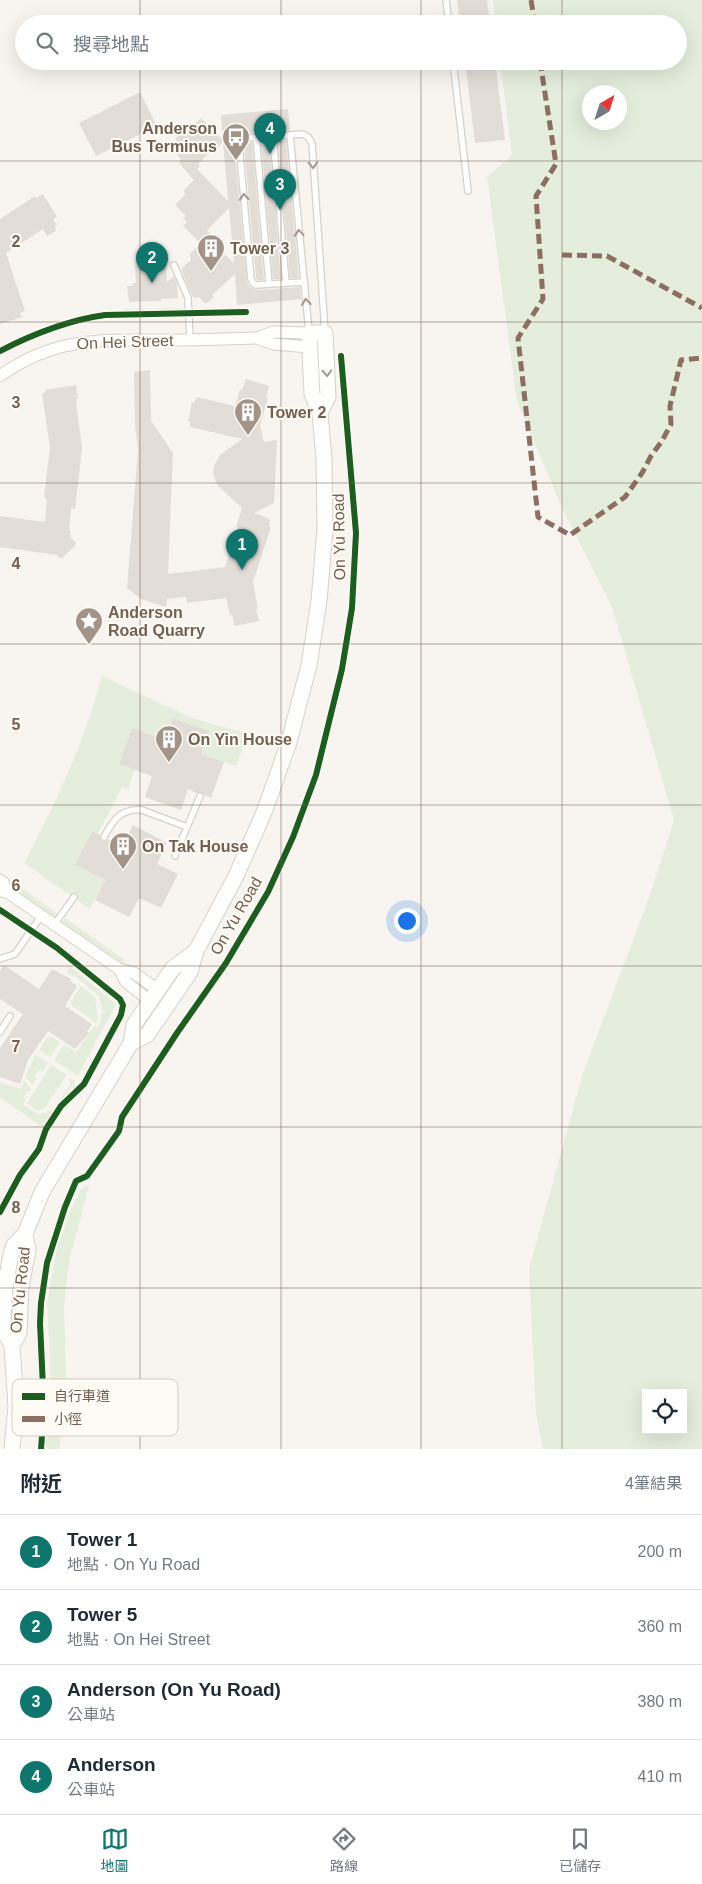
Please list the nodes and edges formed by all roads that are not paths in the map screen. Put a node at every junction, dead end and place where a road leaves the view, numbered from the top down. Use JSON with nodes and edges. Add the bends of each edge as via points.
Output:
{"nodes":[{"id":1,"x":446,"y":0,"type":"edge"},
{"id":2,"x":448,"y":15,"type":"edge"},
{"id":3,"x":454,"y":70,"type":"edge"},
{"id":4,"x":290,"y":135,"type":"junction"},
{"id":5,"x":273,"y":136,"type":"junction"},
{"id":6,"x":256,"y":137,"type":"junction"},
{"id":7,"x":468,"y":191,"type":"dead end"},
{"id":8,"x":174,"y":265,"type":"dead end"},
{"id":9,"x":286,"y":282,"type":"junction"},
{"id":10,"x":303,"y":282,"type":"junction"},
{"id":11,"x":269,"y":284,"type":"junction"},
{"id":12,"x":308,"y":335,"type":"junction"},
{"id":13,"x":190,"y":340,"type":"junction"},
{"id":14,"x":325,"y":341,"type":"junction"},
{"id":15,"x":0,"y":376,"type":"edge"},
{"id":16,"x":320,"y":413,"type":"junction"},
{"id":17,"x":200,"y":796,"type":"dead end"},
{"id":18,"x":187,"y":827,"type":"junction"},
{"id":19,"x":104,"y":837,"type":"dead end"},
{"id":20,"x":175,"y":856,"type":"dead end"},
{"id":21,"x":0,"y":880,"type":"edge"},
{"id":22,"x":3,"y":891,"type":"edge"},
{"id":23,"x":74,"y":897,"type":"dead end"},
{"id":24,"x":41,"y":916,"type":"junction"},
{"id":25,"x":54,"y":925,"type":"junction"},
{"id":26,"x":196,"y":951,"type":"junction"},
{"id":27,"x":0,"y":959,"type":"edge"},
{"id":28,"x":154,"y":996,"type":"junction"},
{"id":29,"x":167,"y":1005,"type":"junction"},
{"id":30,"x":10,"y":1016,"type":"dead end"},
{"id":31,"x":0,"y":1032,"type":"edge"},
{"id":32,"x":131,"y":1043,"type":"junction"},
{"id":33,"x":25,"y":1234,"type":"junction"},
{"id":34,"x":2,"y":1294,"type":"edge"},
{"id":35,"x":21,"y":1295,"type":"junction"},
{"id":36,"x":12,"y":1346,"type":"junction"},
{"id":37,"x":14,"y":1379,"type":"edge"},
{"id":38,"x":13,"y":1436,"type":"edge"},
{"id":39,"x":12,"y":1449,"type":"edge"}],
"edges":[{"from":1,"to":2,"type":"lane"},
{"from":3,"to":7,"type":"lane"},
{"from":4,"to":5,"type":"lane"},
{"from":10,"to":4,"type":"lane","one_way":true},
{"from":4,"to":14,"type":"lane","one_way":true,"via":[[305,135],[312,143]]},
{"from":5,"to":6,"type":"lane"},
{"from":5,"to":9,"type":"lane"},
{"from":6,"to":11,"type":"lane"},
{"from":11,"to":6,"type":"lane","one_way":true,"via":[[254,284],[250,270],[239,143],[244,138]]},
{"from":8,"to":13,"type":"lane","via":[[188,298]]},
{"from":9,"to":10,"type":"lane"},
{"from":9,"to":11,"type":"lane"},
{"from":12,"to":10,"type":"lane","one_way":true},
{"from":12,"to":13,"type":"street","name":"On Hei Street","via":[[273,344],[257,338]]},
{"from":12,"to":14,"type":"street"},
{"from":12,"to":16,"type":"street","name":"On Yu Road","via":[[312,394]]},
{"from":13,"to":15,"type":"street","name":"On Hei Street","via":[[77,342],[34,356]]},
{"from":14,"to":16,"type":"street","name":"On Yu Road","one_way":true,"via":[[328,397]]},
{"from":16,"to":26,"type":"street","name":"On Yu Road","via":[[325,529],[319,601],[309,664],[289,742],[265,810],[236,876]]},
{"from":17,"to":18,"type":"lane"},
{"from":18,"to":19,"type":"lane","via":[[135,810],[116,817]]},
{"from":18,"to":20,"type":"lane"},
{"from":21,"to":22,"type":"street"},
{"from":22,"to":24,"type":"street"},
{"from":23,"to":25,"type":"lane"},
{"from":24,"to":25,"type":"street"},
{"from":24,"to":27,"type":"lane","via":[[15,954]]},
{"from":25,"to":28,"type":"street","via":[[118,969],[126,982]]},
{"from":26,"to":28,"type":"street","name":"On Yu Road","via":[[173,968]]},
{"from":26,"to":29,"type":"street","name":"On Yu Road","via":[[190,972]]},
{"from":28,"to":29,"type":"street"},
{"from":28,"to":32,"type":"street","name":"On Yu Road","via":[[134,1025]]},
{"from":29,"to":32,"type":"street","name":"On Yu Road","via":[[147,1035]]},
{"from":30,"to":31,"type":"lane"},
{"from":32,"to":33,"type":"street","name":"On Yu Road","via":[[42,1192]]},
{"from":33,"to":34,"type":"street","name":"On Yu Road","via":[[14,1245]]},
{"from":33,"to":35,"type":"street","name":"On Yu Road","via":[[28,1250]]},
{"from":34,"to":35,"type":"street"},
{"from":34,"to":36,"type":"street","name":"On Yu Road","via":[[4,1331]]},
{"from":35,"to":36,"type":"street","name":"On Yu Road","via":[[19,1333]]},
{"from":36,"to":37,"type":"street","name":"On Yu Road"},
{"from":38,"to":39,"type":"street","name":"On Yu Road"}]}
